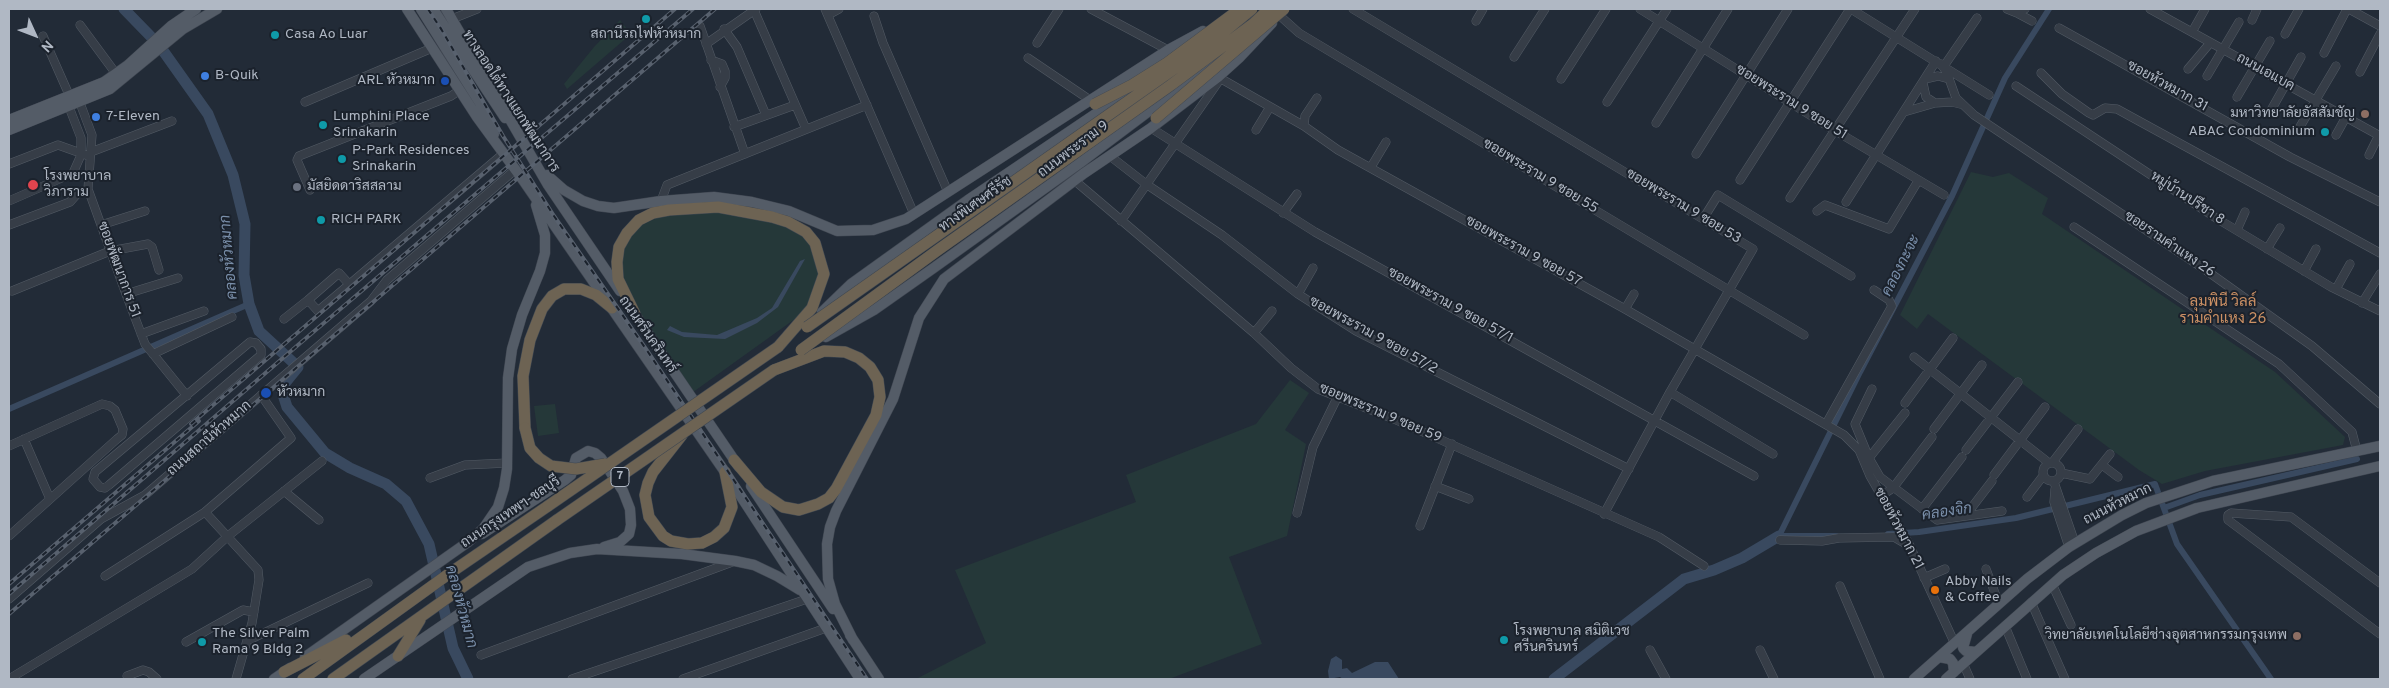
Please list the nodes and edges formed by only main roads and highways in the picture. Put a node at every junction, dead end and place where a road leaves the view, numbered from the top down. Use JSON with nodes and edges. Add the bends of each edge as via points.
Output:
{"nodes":[{"id":1,"x":187,"y":9,"type":"edge"},
{"id":2,"x":196,"y":9,"type":"edge"},
{"id":3,"x":204,"y":9,"type":"edge"},
{"id":4,"x":217,"y":9,"type":"edge"},
{"id":5,"x":407,"y":9,"type":"edge"},
{"id":6,"x":421,"y":9,"type":"edge"},
{"id":7,"x":433,"y":9,"type":"edge"},
{"id":8,"x":446,"y":9,"type":"edge"},
{"id":9,"x":1241,"y":9,"type":"edge"},
{"id":10,"x":1252,"y":9,"type":"edge"},
{"id":11,"x":1279,"y":10,"type":"edge"},
{"id":12,"x":148,"y":49,"type":"junction"},
{"id":13,"x":1131,"y":90,"type":"junction"},
{"id":14,"x":69,"y":102,"type":"junction"},
{"id":15,"x":1093,"y":102,"type":"junction"},
{"id":16,"x":1151,"y":119,"type":"junction"},
{"id":17,"x":9,"y":121,"type":"edge"},
{"id":18,"x":502,"y":151,"type":"junction"},
{"id":19,"x":540,"y":168,"type":"junction"},
{"id":20,"x":1078,"y":177,"type":"junction"},
{"id":21,"x":523,"y":180,"type":"junction"},
{"id":22,"x":548,"y":185,"type":"junction"},
{"id":23,"x":612,"y":308,"type":"junction"},
{"id":24,"x":635,"y":314,"type":"junction"},
{"id":25,"x":807,"y":327,"type":"junction"},
{"id":26,"x":778,"y":348,"type":"junction"},
{"id":27,"x":801,"y":350,"type":"junction"},
{"id":28,"x":774,"y":370,"type":"junction"},
{"id":29,"x":688,"y":409,"type":"joint"},
{"id":30,"x":682,"y":435,"type":"junction"},
{"id":31,"x":2380,"y":446,"type":"edge"},
{"id":32,"x":734,"y":460,"type":"junction"},
{"id":33,"x":609,"y":463,"type":"junction"},
{"id":34,"x":2380,"y":466,"type":"edge"},
{"id":35,"x":725,"y":472,"type":"junction"},
{"id":36,"x":468,"y":542,"type":"junction"},
{"id":37,"x":597,"y":549,"type":"junction"},
{"id":38,"x":805,"y":596,"type":"junction"},
{"id":39,"x":424,"y":614,"type":"junction"},
{"id":40,"x":387,"y":619,"type":"junction"},
{"id":41,"x":1966,"y":634,"type":"junction"},
{"id":42,"x":853,"y":640,"type":"junction"},
{"id":43,"x":1976,"y":652,"type":"junction"},
{"id":44,"x":398,"y":656,"type":"junction"},
{"id":45,"x":1939,"y":657,"type":"junction"},
{"id":46,"x":284,"y":672,"type":"junction"},
{"id":47,"x":1950,"y":676,"type":"edge"},
{"id":48,"x":274,"y":679,"type":"edge"},
{"id":49,"x":303,"y":679,"type":"edge"},
{"id":50,"x":332,"y":679,"type":"edge"},
{"id":51,"x":364,"y":679,"type":"edge"},
{"id":52,"x":860,"y":679,"type":"edge"},
{"id":53,"x":879,"y":679,"type":"edge"},
{"id":54,"x":1914,"y":679,"type":"edge"}],
"edges":[{"from":1,"to":12,"type":"main road","via":[[158,30]]},
{"from":2,"to":12,"type":"main road"},
{"from":3,"to":12,"type":"main road","via":[[173,28]]},
{"from":4,"to":12,"type":"main road","via":[[168,41]]},
{"from":5,"to":18,"type":"main road","name":"ถนนศรีนครินทร์"},
{"from":6,"to":18,"type":"main road","name":"ทางลอดใต้ทางแยกพัฒนาการ","via":[[480,103]]},
{"from":7,"to":22,"type":"main road","name":"ทางลอดใต้ทางแยกพัฒนาการ"},
{"from":8,"to":19,"type":"main road","name":"ถนนศรีนครินทร์"},
{"from":9,"to":13,"type":"main road","name":"ถนนพระราม 9","via":[[1204,41]]},
{"from":9,"to":15,"type":"main road","via":[[1168,50]]},
{"from":9,"to":15,"type":"highway","bridge":true,"via":[[1132,85]]},
{"from":10,"to":25,"type":"highway","name":"ทางพิเศษศรีรัช","bridge":true,"via":[[1208,45]]},
{"from":11,"to":16,"type":"highway","bridge":true,"via":[[1245,44]]},
{"from":11,"to":16,"type":"main road","via":[[1263,35],[1219,78]]},
{"from":11,"to":27,"type":"highway","name":"ทางพิเศษศรีรัช","bridge":true,"via":[[1253,24]]},
{"from":12,"to":14,"type":"main road"},
{"from":12,"to":14,"type":"main road","via":[[111,78]]},
{"from":12,"to":14,"type":"main road","via":[[122,75],[80,103]]},
{"from":13,"to":16,"type":"main road","via":[[1128,100]]},
{"from":13,"to":25,"type":"main road","name":"ถนนพระราม 9","bridge":true,"via":[[851,284]]},
{"from":14,"to":17,"type":"main road"},
{"from":15,"to":19,"type":"main road","via":[[906,219],[873,230],[837,231],[788,211],[714,197],[614,208],[598,206],[564,190]]},
{"from":16,"to":20,"type":"main road"},
{"from":16,"to":20,"type":"main road","via":[[1110,156]]},
{"from":16,"to":27,"type":"main road","name":"ถนนพระราม 9","bridge":true,"via":[[874,310]]},
{"from":18,"to":21,"type":"main road","name":"ถนนศรีนครินทร์"},
{"from":19,"to":22,"type":"main road","name":"ถนนศรีนครินทร์"},
{"from":20,"to":42,"type":"main road","via":[[944,279],[919,318],[893,399],[830,527],[828,579],[835,604]]},
{"from":21,"to":23,"type":"main road","name":"ถนนศรีนครินทร์"},
{"from":21,"to":36,"type":"main road","via":[[539,213],[545,235],[545,253],[512,349],[504,488],[498,507],[483,529]]},
{"from":22,"to":24,"type":"main road","name":"ถนนศรีนครินทร์"},
{"from":23,"to":33,"type":"highway","bridge":true,"via":[[596,295],[581,289],[564,289],[552,296],[542,309],[530,340],[523,376],[524,428],[530,448],[539,458],[552,466],[576,469]]},
{"from":23,"to":35,"type":"main road","name":"ถนนศรีนครินทร์"},
{"from":24,"to":26,"type":"highway","via":[[618,278],[619,247],[639,220],[669,210],[718,207],[772,217],[806,232],[816,243],[824,274],[812,308]]},
{"from":24,"to":32,"type":"main road","name":"ถนนศรีนครินทร์"},
{"from":25,"to":26,"type":"highway","name":"ทางพิเศษศรีรัช"},
{"from":26,"to":29,"type":"highway","name":"ทางพิเศษศรีรัช","bridge":true},
{"from":27,"to":28,"type":"highway","name":"ทางพิเศษศรีรัช"},
{"from":28,"to":30,"type":"highway","name":"ทางพิเศษศรีรัช","number":"7","bridge":true},
{"from":28,"to":32,"type":"highway","via":[[824,352],[845,352],[859,358],[878,380],[880,397],[876,415],[836,489],[818,504],[799,510],[783,507],[761,492]]},
{"from":29,"to":33,"type":"highway","name":"ถนนกรุงเทพฯ-ชลบุรี","number":"7","bridge":true},
{"from":30,"to":35,"type":"highway","via":[[653,472],[645,495],[649,517],[664,536],[671,541],[702,543],[714,538],[724,528],[732,507]]},
{"from":30,"to":39,"type":"highway","number":"7","bridge":true},
{"from":31,"to":41,"type":"main road","name":"ถนนหัวหมาก","via":[[2213,481],[2146,504],[2072,545]]},
{"from":32,"to":42,"type":"main road","name":"ถนนศรีนครินทร์"},
{"from":33,"to":40,"type":"highway","name":"ถนนกรุงเทพฯ-ชลบุรี","number":"7","bridge":true},
{"from":34,"to":43,"type":"main road","via":[[2197,508],[2136,531],[2089,557],[2052,584]]},
{"from":35,"to":38,"type":"main road","name":"ถนนศรีนครินทร์"},
{"from":36,"to":37,"type":"main road","via":[[565,480],[571,475],[576,458],[588,451],[601,458],[623,491],[630,509],[629,534],[620,542]]},
{"from":36,"to":46,"type":"main road"},
{"from":37,"to":38,"type":"main road","via":[[682,554],[754,565],[777,576]]},
{"from":37,"to":44,"type":"main road","via":[[570,553],[528,567]]},
{"from":38,"to":52,"type":"main road","name":"ถนนศรีนครินทร์"},
{"from":39,"to":44,"type":"highway"},
{"from":39,"to":50,"type":"highway","number":"7"},
{"from":40,"to":46,"type":"highway"},
{"from":40,"to":49,"type":"highway","name":"ถนนกรุงเทพฯ-ชลบุรี","number":"7"},
{"from":41,"to":43,"type":"main road","via":[[1963,648]]},
{"from":41,"to":45,"type":"main road","name":"ถนนหัวหมาก"},
{"from":42,"to":53,"type":"main road","name":"ถนนศรีนครินทร์"},
{"from":43,"to":47,"type":"main road"},
{"from":44,"to":51,"type":"main road"},
{"from":45,"to":47,"type":"main road","via":[[1953,663]]},
{"from":45,"to":54,"type":"main road","name":"ถนนหัวหมาก"},
{"from":46,"to":48,"type":"main road"}]}
